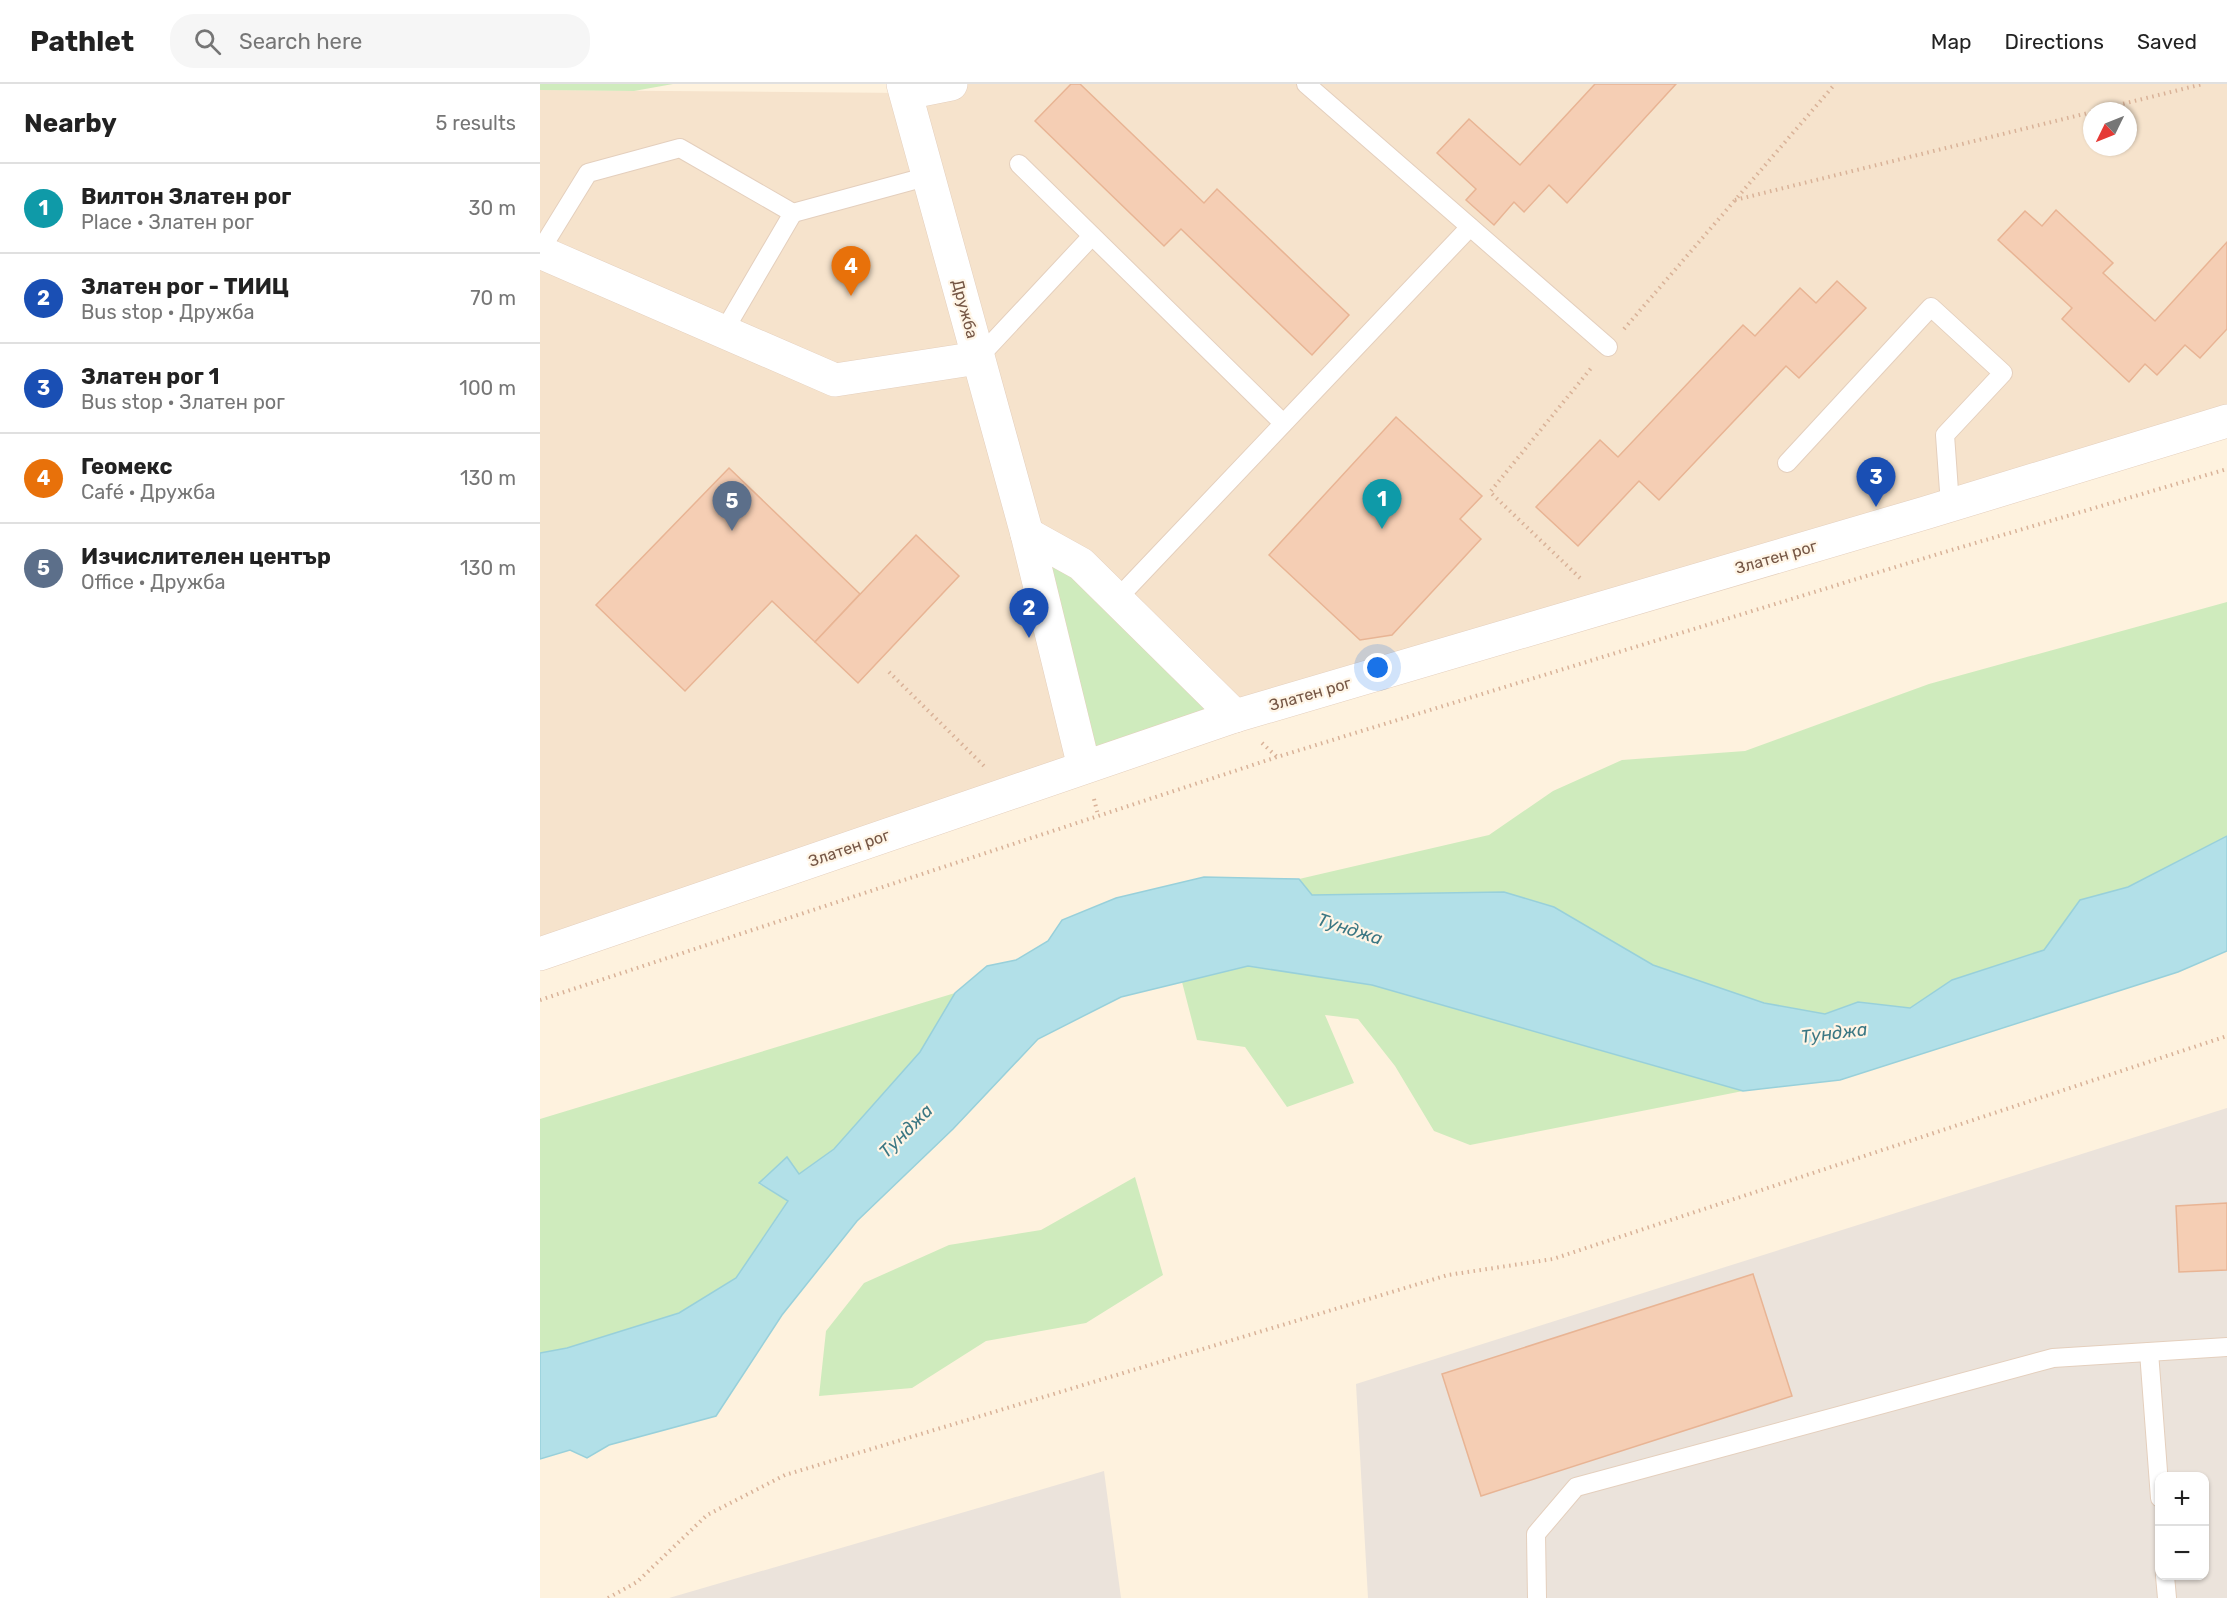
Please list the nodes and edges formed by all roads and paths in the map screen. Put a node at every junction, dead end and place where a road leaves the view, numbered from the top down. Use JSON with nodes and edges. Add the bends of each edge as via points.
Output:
{"nodes":[{"id":1,"x":951,"y":84,"type":"edge"},
{"id":2,"x":1306,"y":84,"type":"edge"},
{"id":3,"x":2203,"y":84,"type":"edge"},
{"id":4,"x":904,"y":89,"type":"edge"},
{"id":5,"x":2130,"y":102,"type":"edge"},
{"id":6,"x":2083,"y":114,"type":"edge"},
{"id":7,"x":1019,"y":164,"type":"dead end"},
{"id":8,"x":929,"y":176,"type":"junction"},
{"id":9,"x":1733,"y":201,"type":"dead end"},
{"id":10,"x":793,"y":213,"type":"junction"},
{"id":11,"x":1470,"y":226,"type":"junction"},
{"id":12,"x":1092,"y":236,"type":"junction"},
{"id":13,"x":540,"y":252,"type":"edge"},
{"id":14,"x":724,"y":331,"type":"junction"},
{"id":15,"x":1608,"y":347,"type":"dead end"},
{"id":16,"x":978,"y":358,"type":"junction"},
{"id":17,"x":2227,"y":421,"type":"edge"},
{"id":18,"x":1283,"y":423,"type":"junction"},
{"id":19,"x":1787,"y":463,"type":"dead end"},
{"id":20,"x":2227,"y":469,"type":"edge"},
{"id":21,"x":1950,"y":505,"type":"junction"},
{"id":22,"x":1027,"y":534,"type":"junction"},
{"id":23,"x":1117,"y":599,"type":"junction"},
{"id":24,"x":889,"y":672,"type":"dead end"},
{"id":25,"x":1234,"y":717,"type":"junction"},
{"id":26,"x":1084,"y":767,"type":"junction"},
{"id":27,"x":1011,"y":792,"type":"junction"},
{"id":28,"x":540,"y":954,"type":"edge"},
{"id":29,"x":540,"y":1000,"type":"edge"},
{"id":30,"x":2227,"y":1036,"type":"edge"},
{"id":31,"x":2227,"y":1347,"type":"edge"},
{"id":32,"x":2149,"y":1352,"type":"junction"},
{"id":33,"x":2158,"y":1472,"type":"edge"},
{"id":34,"x":2165,"y":1580,"type":"edge"},
{"id":35,"x":608,"y":1598,"type":"edge"},
{"id":36,"x":1537,"y":1598,"type":"edge"},
{"id":37,"x":2167,"y":1598,"type":"edge"}],
"edges":[{"from":1,"to":4,"type":"street"},
{"from":2,"to":11,"type":"lane"},
{"from":3,"to":5,"type":"path"},
{"from":4,"to":8,"type":"street","name":"Дружба"},
{"from":6,"to":9,"type":"path"},
{"from":7,"to":12,"type":"lane"},
{"from":8,"to":10,"type":"lane"},
{"from":8,"to":16,"type":"street","name":"Дружба"},
{"from":10,"to":13,"type":"lane","via":[[680,148],[588,173]]},
{"from":10,"to":14,"type":"lane"},
{"from":11,"to":15,"type":"lane"},
{"from":11,"to":18,"type":"lane"},
{"from":12,"to":16,"type":"lane"},
{"from":12,"to":18,"type":"lane"},
{"from":13,"to":14,"type":"street"},
{"from":14,"to":16,"type":"street","via":[[835,380]]},
{"from":16,"to":22,"type":"street","name":"Дружба"},
{"from":17,"to":21,"type":"street","name":"Златен рог"},
{"from":18,"to":23,"type":"lane"},
{"from":19,"to":21,"type":"lane","via":[[1931,307],[2003,373],[1945,435]]},
{"from":20,"to":29,"type":"path","via":[[1288,753]]},
{"from":21,"to":25,"type":"street","name":"Златен рог"},
{"from":22,"to":23,"type":"street","via":[[1081,564]]},
{"from":22,"to":26,"type":"street","name":"Дружба"},
{"from":23,"to":25,"type":"street"},
{"from":24,"to":27,"type":"path"},
{"from":25,"to":26,"type":"street","name":"Златен рог"},
{"from":26,"to":27,"type":"street","name":"Златен рог"},
{"from":27,"to":28,"type":"street","name":"Златен рог"},
{"from":30,"to":35,"type":"path","via":[[1553,1259],[1448,1275],[785,1475],[707,1515],[637,1582]]},
{"from":31,"to":32,"type":"lane"},
{"from":32,"to":33,"type":"lane"},
{"from":32,"to":36,"type":"lane","via":[[2053,1358],[1576,1487],[1536,1534]]},
{"from":34,"to":37,"type":"lane"}]}
